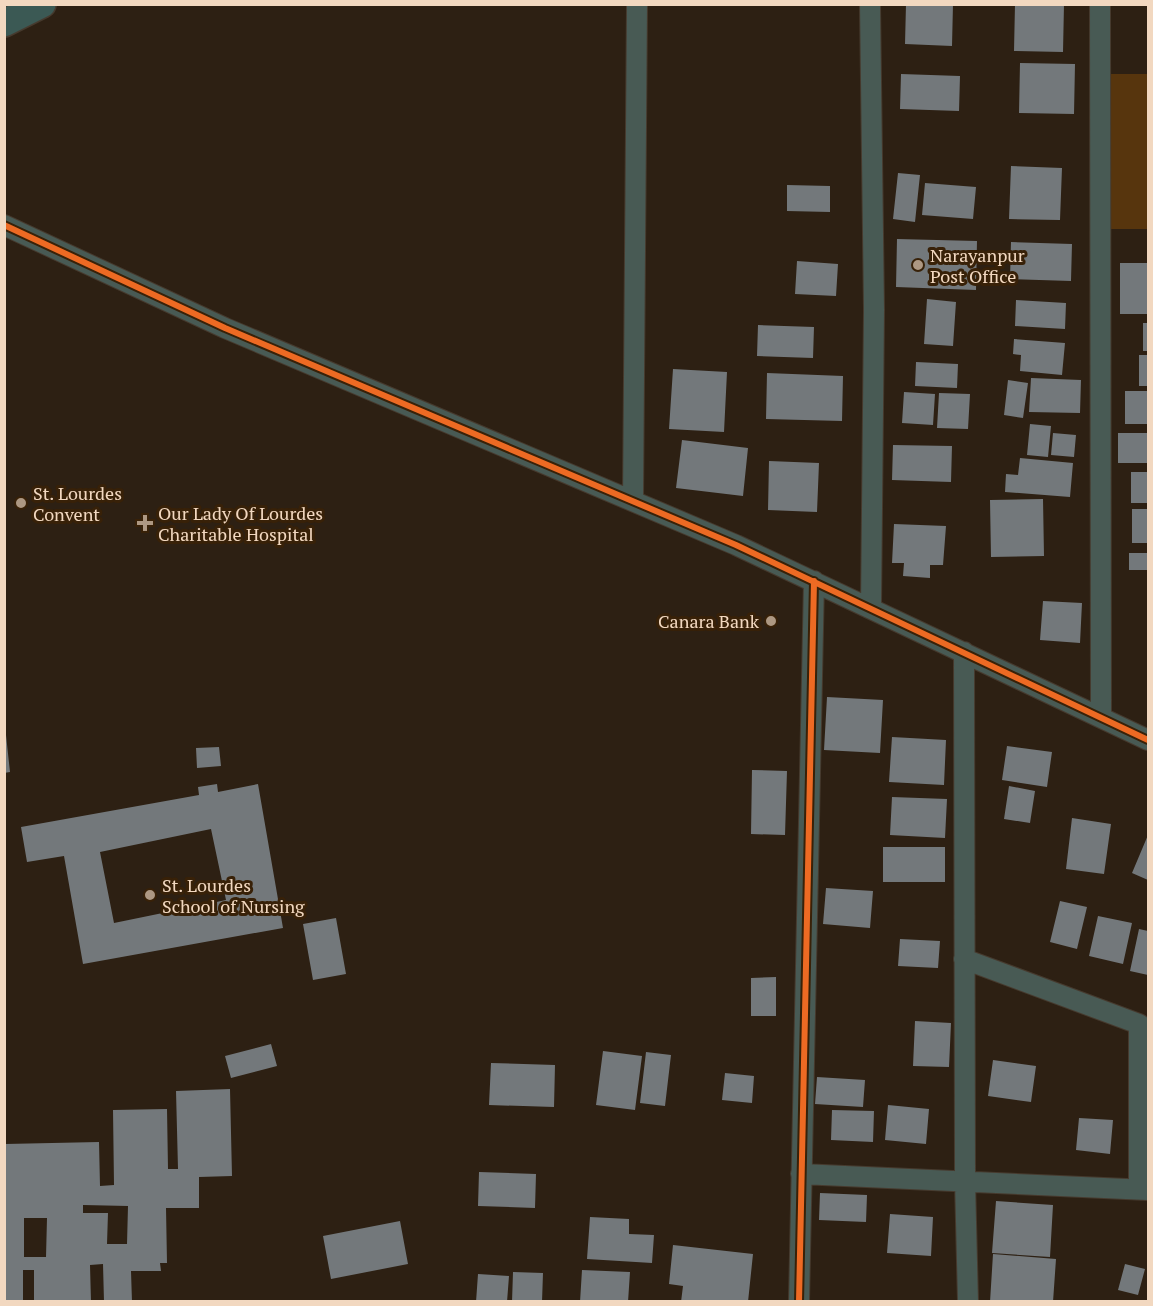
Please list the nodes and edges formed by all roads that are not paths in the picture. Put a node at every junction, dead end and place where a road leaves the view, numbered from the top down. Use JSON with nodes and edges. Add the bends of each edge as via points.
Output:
{"nodes":[{"id":1,"x":42,"y":4,"type":"edge"},
{"id":2,"x":636,"y":4,"type":"edge"},
{"id":3,"x":870,"y":4,"type":"edge"},
{"id":4,"x":1100,"y":4,"type":"edge"},
{"id":5,"x":4,"y":23,"type":"edge"},
{"id":6,"x":4,"y":225,"type":"edge"},
{"id":7,"x":633,"y":501,"type":"junction"},
{"id":8,"x":814,"y":581,"type":"junction"},
{"id":9,"x":871,"y":608,"type":"junction"},
{"id":10,"x":964,"y":652,"type":"junction"},
{"id":11,"x":1101,"y":717,"type":"junction"},
{"id":12,"x":1149,"y":740,"type":"edge"},
{"id":13,"x":964,"y":959,"type":"junction"},
{"id":14,"x":801,"y":1174,"type":"junction"},
{"id":15,"x":965,"y":1180,"type":"junction"},
{"id":16,"x":1144,"y":1190,"type":"edge"},
{"id":17,"x":800,"y":1302,"type":"edge"},
{"id":18,"x":968,"y":1302,"type":"edge"}],
"edges":[{"from":1,"to":5,"type":"street"},
{"from":2,"to":7,"type":"street"},
{"from":3,"to":9,"type":"street","via":[[874,310]]},
{"from":4,"to":11,"type":"street"},
{"from":6,"to":7,"type":"street","via":[[235,332]]},
{"from":7,"to":8,"type":"street"},
{"from":8,"to":9,"type":"street"},
{"from":8,"to":14,"type":"street"},
{"from":9,"to":10,"type":"street"},
{"from":10,"to":11,"type":"street"},
{"from":10,"to":13,"type":"street"},
{"from":11,"to":12,"type":"street"},
{"from":13,"to":15,"type":"street"},
{"from":13,"to":16,"type":"street","via":[[1139,1024]]},
{"from":14,"to":15,"type":"street"},
{"from":14,"to":17,"type":"street"},
{"from":15,"to":16,"type":"street"},
{"from":15,"to":18,"type":"street"}]}
